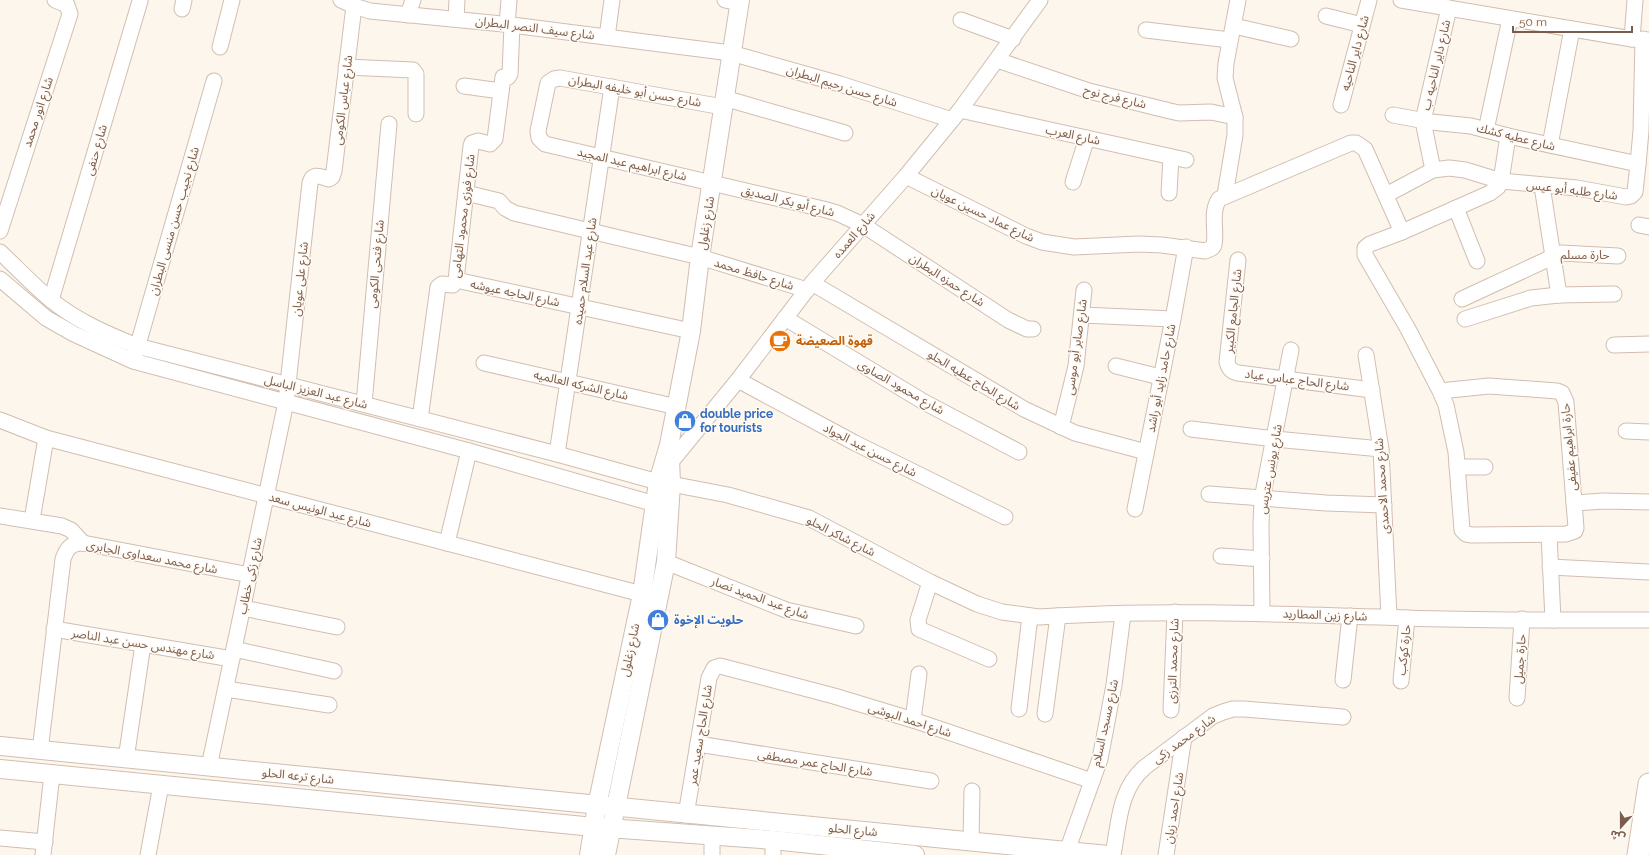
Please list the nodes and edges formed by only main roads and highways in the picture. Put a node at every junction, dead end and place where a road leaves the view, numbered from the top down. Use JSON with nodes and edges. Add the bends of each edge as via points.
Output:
{"nodes":[{"id":1,"x":1649,"y":784,"type":"edge"},
{"id":2,"x":1638,"y":855,"type":"edge"}],
"edges":[{"from":1,"to":2,"type":"main road"}]}
